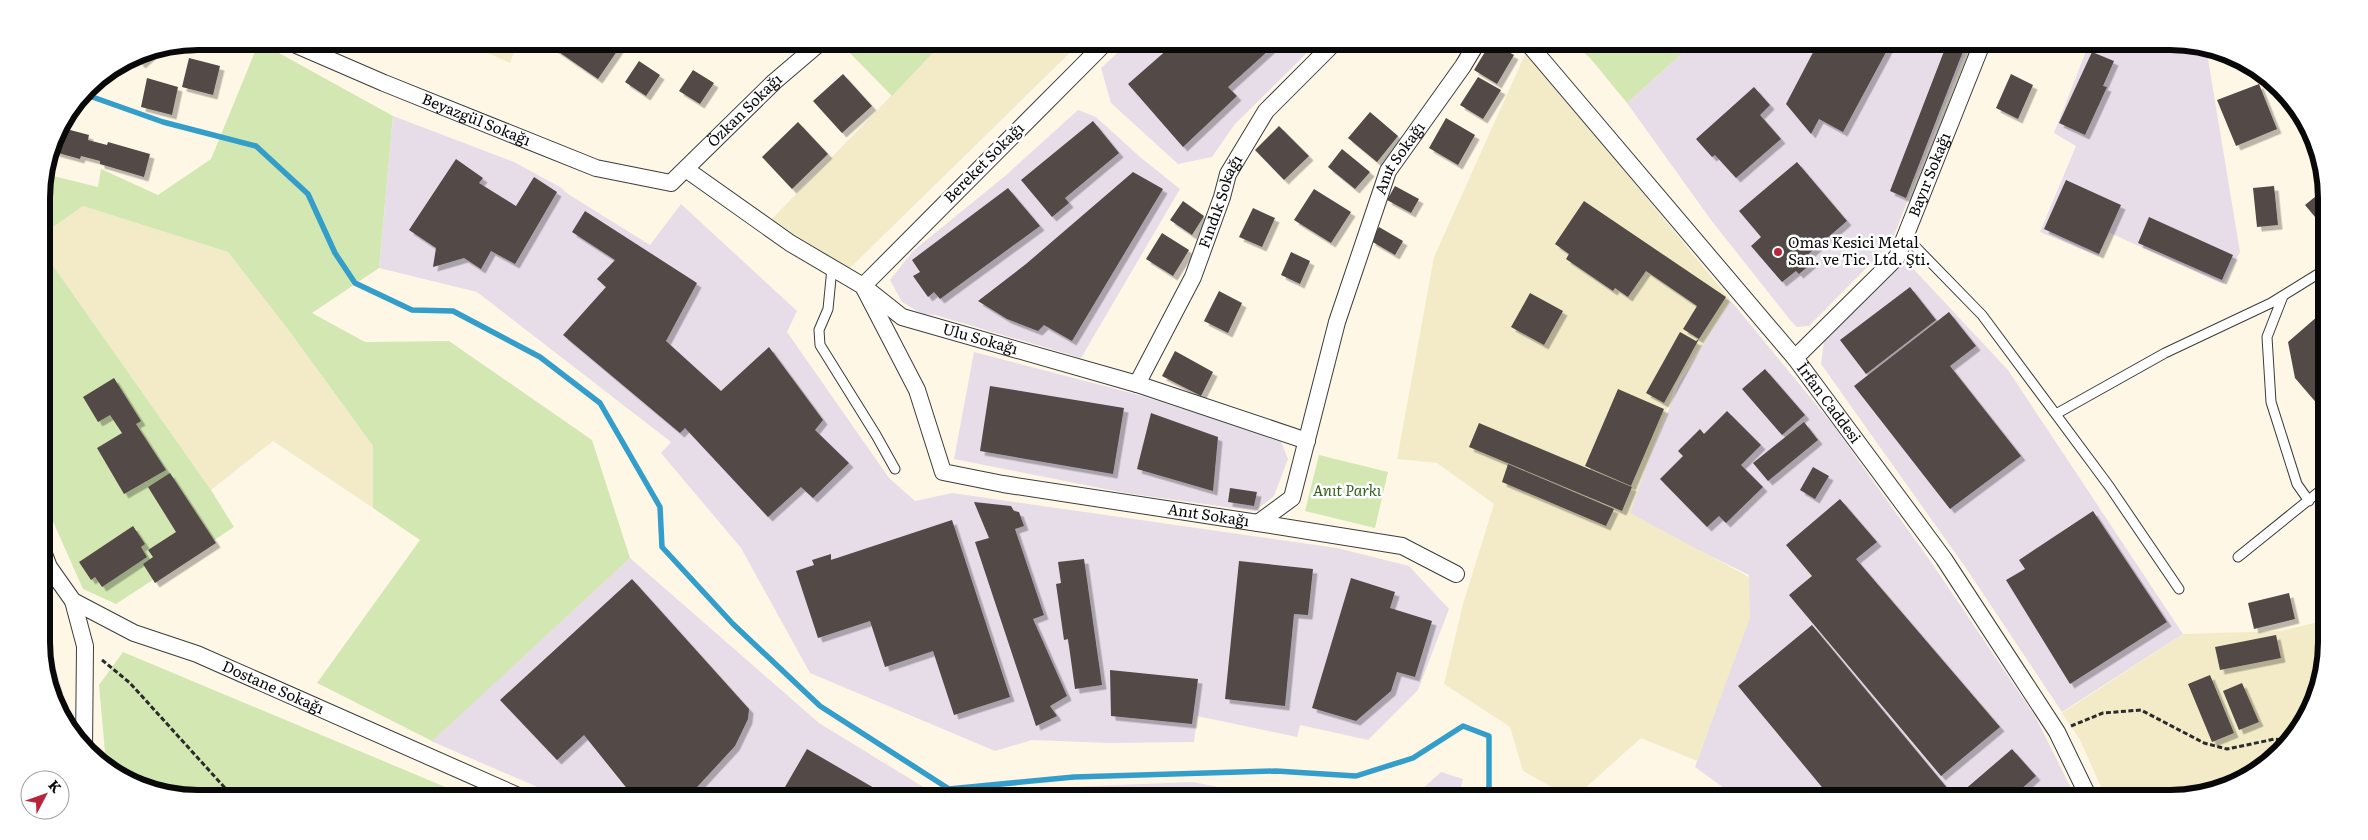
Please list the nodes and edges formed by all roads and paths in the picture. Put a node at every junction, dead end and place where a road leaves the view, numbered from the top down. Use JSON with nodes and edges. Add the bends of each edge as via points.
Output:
{"nodes":[{"id":1,"x":308,"y":50,"type":"edge"},
{"id":2,"x":811,"y":50,"type":"edge"},
{"id":3,"x":1098,"y":50,"type":"edge"},
{"id":4,"x":1327,"y":50,"type":"edge"},
{"id":5,"x":1473,"y":50,"type":"edge"},
{"id":6,"x":1534,"y":50,"type":"edge"},
{"id":7,"x":1980,"y":50,"type":"edge"},
{"id":8,"x":686,"y":170,"type":"junction"},
{"id":9,"x":671,"y":183,"type":"joint"},
{"id":10,"x":1905,"y":236,"type":"junction"},
{"id":11,"x":832,"y":268,"type":"junction"},
{"id":12,"x":2318,"y":274,"type":"edge"},
{"id":13,"x":862,"y":286,"type":"junction"},
{"id":14,"x":2283,"y":296,"type":"junction"},
{"id":15,"x":1795,"y":358,"type":"junction"},
{"id":16,"x":1137,"y":384,"type":"junction"},
{"id":17,"x":2056,"y":414,"type":"junction"},
{"id":18,"x":1307,"y":441,"type":"junction"},
{"id":19,"x":895,"y":469,"type":"dead end"},
{"id":20,"x":2318,"y":493,"type":"edge"},
{"id":21,"x":2309,"y":501,"type":"junction"},
{"id":22,"x":1258,"y":523,"type":"junction"},
{"id":23,"x":2238,"y":557,"type":"dead end"},
{"id":24,"x":50,"y":568,"type":"edge"},
{"id":25,"x":1456,"y":574,"type":"dead end"},
{"id":26,"x":2178,"y":589,"type":"dead end"},
{"id":27,"x":72,"y":601,"type":"junction"},
{"id":28,"x":85,"y":646,"type":"junction"},
{"id":29,"x":2057,"y":732,"type":"junction"},
{"id":30,"x":84,"y":736,"type":"edge"},
{"id":31,"x":2281,"y":739,"type":"edge"},
{"id":32,"x":227,"y":790,"type":"edge"},
{"id":33,"x":504,"y":790,"type":"edge"},
{"id":34,"x":2085,"y":790,"type":"edge"}],
"edges":[{"from":1,"to":9,"type":"street","name":"Beyazgül Sokağı","via":[[596,168]]},
{"from":2,"to":8,"type":"street","name":"Özkan Sokağı","via":[[774,82]]},
{"from":3,"to":13,"type":"street","name":"Bereket Sokağı"},
{"from":4,"to":16,"type":"street","name":"Fındık Sokağı","via":[[1266,111],[1228,174],[1193,277]]},
{"from":5,"to":18,"type":"street","name":"Anıt Sokağı","via":[[1388,171],[1337,322]]},
{"from":6,"to":15,"type":"street","name":"İrfan Caddesi"},
{"from":7,"to":10,"type":"street","name":"Bayır Sokağı"},
{"from":8,"to":9,"type":"street","name":"Özkan Sokağı"},
{"from":8,"to":11,"type":"street","name":"Ulu Sokağı","via":[[790,243]]},
{"from":10,"to":15,"type":"street","name":"Bayır Sokağı","via":[[1897,256]]},
{"from":10,"to":17,"type":"lane","via":[[1982,315]]},
{"from":11,"to":13,"type":"street","name":"Ulu Sokağı"},
{"from":11,"to":19,"type":"lane","via":[[828,309],[819,330],[820,344]]},
{"from":12,"to":14,"type":"lane"},
{"from":13,"to":16,"type":"street","name":"Ulu Sokağı","via":[[902,317]]},
{"from":13,"to":22,"type":"street","name":"Anıt Sokağı","via":[[917,390],[943,472]]},
{"from":14,"to":17,"type":"lane","via":[[2165,353]]},
{"from":14,"to":21,"type":"lane","via":[[2267,337],[2271,402],[2297,484]]},
{"from":15,"to":29,"type":"street","name":"İrfan Caddesi","via":[[1944,559]]},
{"from":16,"to":18,"type":"street","name":"Ulu Sokağı"},
{"from":17,"to":26,"type":"lane"},
{"from":18,"to":22,"type":"street","name":"Anıt Sokağı","via":[[1292,498]]},
{"from":20,"to":21,"type":"lane"},
{"from":21,"to":23,"type":"lane"},
{"from":22,"to":25,"type":"street","via":[[1402,546]]},
{"from":24,"to":27,"type":"street","name":"Dostane Sokağı"},
{"from":27,"to":28,"type":"street"},
{"from":27,"to":33,"type":"street","name":"Dostane Sokağı","via":[[134,633],[197,654]]},
{"from":28,"to":30,"type":"street"},
{"from":28,"to":32,"type":"path","via":[[130,683]]},
{"from":29,"to":31,"type":"path","via":[[2103,713],[2141,710],[2204,743],[2227,749]]},
{"from":29,"to":34,"type":"street","name":"İrfan Caddesi"}]}
